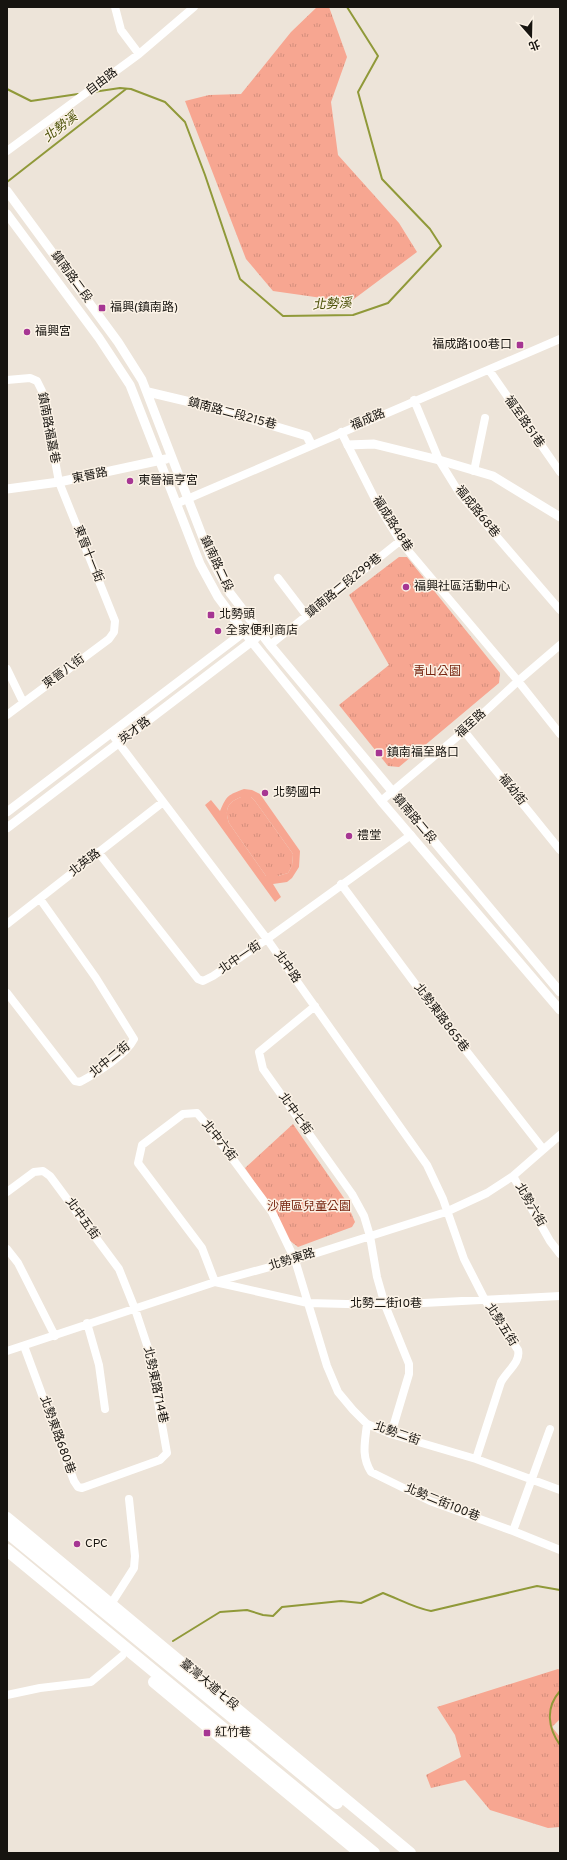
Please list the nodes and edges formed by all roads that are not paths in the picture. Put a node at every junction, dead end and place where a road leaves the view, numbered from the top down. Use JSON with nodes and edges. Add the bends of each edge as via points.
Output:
{"nodes":[{"id":1,"x":115,"y":7,"type":"edge"},
{"id":2,"x":194,"y":7,"type":"edge"},
{"id":3,"x":139,"y":54,"type":"junction"},
{"id":4,"x":7,"y":151,"type":"edge"},
{"id":5,"x":7,"y":191,"type":"edge"},
{"id":6,"x":7,"y":214,"type":"edge"},
{"id":7,"x":560,"y":339,"type":"edge"},
{"id":8,"x":489,"y":370,"type":"junction"},
{"id":9,"x":7,"y":380,"type":"edge"},
{"id":10,"x":148,"y":392,"type":"junction"},
{"id":11,"x":414,"y":400,"type":"junction"},
{"id":12,"x":485,"y":418,"type":"dead end"},
{"id":13,"x":341,"y":432,"type":"junction"},
{"id":14,"x":311,"y":444,"type":"junction"},
{"id":15,"x":348,"y":445,"type":"junction"},
{"id":16,"x":173,"y":456,"type":"junction"},
{"id":17,"x":161,"y":460,"type":"junction"},
{"id":18,"x":439,"y":460,"type":"junction"},
{"id":19,"x":474,"y":470,"type":"junction"},
{"id":20,"x":560,"y":472,"type":"edge"},
{"id":21,"x":59,"y":482,"type":"junction"},
{"id":22,"x":7,"y":490,"type":"edge"},
{"id":23,"x":189,"y":499,"type":"junction"},
{"id":24,"x":178,"y":503,"type":"junction"},
{"id":25,"x":560,"y":518,"type":"edge"},
{"id":26,"x":400,"y":541,"type":"junction"},
{"id":27,"x":278,"y":578,"type":"dead end"},
{"id":28,"x":560,"y":610,"type":"edge"},
{"id":29,"x":306,"y":616,"type":"junction"},
{"id":30,"x":253,"y":624,"type":"junction"},
{"id":31,"x":115,"y":625,"type":"joint"},
{"id":32,"x":244,"y":632,"type":"junction"},
{"id":33,"x":261,"y":634,"type":"junction"},
{"id":34,"x":252,"y":642,"type":"junction"},
{"id":35,"x":270,"y":645,"type":"junction"},
{"id":36,"x":560,"y":645,"type":"edge"},
{"id":37,"x":7,"y":669,"type":"edge"},
{"id":38,"x":518,"y":681,"type":"junction"},
{"id":39,"x":23,"y":702,"type":"junction"},
{"id":40,"x":7,"y":715,"type":"edge"},
{"id":41,"x":464,"y":731,"type":"junction"},
{"id":42,"x":111,"y":733,"type":"junction"},
{"id":43,"x":560,"y":734,"type":"edge"},
{"id":44,"x":119,"y":744,"type":"junction"},
{"id":45,"x":392,"y":792,"type":"junction"},
{"id":46,"x":381,"y":801,"type":"junction"},
{"id":47,"x":163,"y":802,"type":"junction"},
{"id":48,"x":7,"y":812,"type":"edge"},
{"id":49,"x":7,"y":828,"type":"edge"},
{"id":50,"x":411,"y":835,"type":"junction"},
{"id":51,"x":560,"y":850,"type":"edge"},
{"id":52,"x":98,"y":852,"type":"junction"},
{"id":53,"x":341,"y":884,"type":"junction"},
{"id":54,"x":40,"y":899,"type":"junction"},
{"id":55,"x":7,"y":924,"type":"edge"},
{"id":56,"x":267,"y":939,"type":"junction"},
{"id":57,"x":7,"y":992,"type":"edge"},
{"id":58,"x":560,"y":992,"type":"edge"},
{"id":59,"x":314,"y":1006,"type":"junction"},
{"id":60,"x":560,"y":1010,"type":"edge"},
{"id":61,"x":560,"y":1135,"type":"edge"},
{"id":62,"x":543,"y":1149,"type":"junction"},
{"id":63,"x":513,"y":1176,"type":"junction"},
{"id":64,"x":7,"y":1192,"type":"edge"},
{"id":65,"x":446,"y":1212,"type":"junction"},
{"id":66,"x":370,"y":1236,"type":"junction"},
{"id":67,"x":7,"y":1249,"type":"edge"},
{"id":68,"x":560,"y":1254,"type":"edge"},
{"id":69,"x":295,"y":1260,"type":"junction"},
{"id":70,"x":215,"y":1282,"type":"junction"},
{"id":71,"x":560,"y":1296,"type":"edge"},
{"id":72,"x":485,"y":1300,"type":"junction"},
{"id":73,"x":308,"y":1303,"type":"junction"},
{"id":74,"x":385,"y":1305,"type":"junction"},
{"id":75,"x":136,"y":1309,"type":"junction"},
{"id":76,"x":87,"y":1323,"type":"junction"},
{"id":77,"x":55,"y":1336,"type":"junction"},
{"id":78,"x":24,"y":1346,"type":"junction"},
{"id":79,"x":7,"y":1351,"type":"edge"},
{"id":80,"x":105,"y":1409,"type":"dead end"},
{"id":81,"x":367,"y":1424,"type":"junction"},
{"id":82,"x":550,"y":1429,"type":"dead end"},
{"id":83,"x":391,"y":1434,"type":"junction"},
{"id":84,"x":476,"y":1459,"type":"junction"},
{"id":85,"x":160,"y":1460,"type":"joint"},
{"id":86,"x":532,"y":1478,"type":"junction"},
{"id":87,"x":560,"y":1490,"type":"edge"},
{"id":88,"x":129,"y":1499,"type":"dead end"},
{"id":89,"x":7,"y":1518,"type":"edge"},
{"id":90,"x":513,"y":1531,"type":"junction"},
{"id":91,"x":7,"y":1532,"type":"edge"},
{"id":92,"x":7,"y":1550,"type":"edge"},
{"id":93,"x":560,"y":1550,"type":"edge"},
{"id":94,"x":7,"y":1560,"type":"edge"},
{"id":95,"x":111,"y":1604,"type":"junction"},
{"id":96,"x":122,"y":1656,"type":"junction"},
{"id":97,"x":7,"y":1695,"type":"edge"},
{"id":98,"x":360,"y":1853,"type":"edge"},
{"id":99,"x":374,"y":1853,"type":"edge"},
{"id":100,"x":398,"y":1853,"type":"edge"},
{"id":101,"x":410,"y":1853,"type":"edge"}],
"edges":[{"from":1,"to":3,"type":"street","via":[[121,30]]},
{"from":2,"to":3,"type":"street","name":"自由路"},
{"from":3,"to":4,"type":"street","name":"自由路"},
{"from":5,"to":10,"type":"street","name":"鎮南路二段","via":[[118,342]]},
{"from":6,"to":17,"type":"street","name":"鎮南路二段","via":[[99,338],[130,385]]},
{"from":7,"to":8,"type":"street","name":"福成路"},
{"from":8,"to":11,"type":"street","name":"福成路"},
{"from":8,"to":20,"type":"street","name":"福至路51巷"},
{"from":9,"to":21,"type":"street","name":"鎮南路福嘉巷","via":[[30,378],[37,381],[42,390]]},
{"from":10,"to":14,"type":"street","name":"鎮南路二段215巷","via":[[268,423],[307,436]]},
{"from":10,"to":16,"type":"street","name":"鎮南路二段"},
{"from":11,"to":13,"type":"street","name":"福成路"},
{"from":11,"to":18,"type":"street","name":"福成路68巷"},
{"from":12,"to":19,"type":"street"},
{"from":13,"to":14,"type":"street","name":"福成路"},
{"from":13,"to":15,"type":"street","name":"福成路48巷"},
{"from":14,"to":23,"type":"street","name":"福成路"},
{"from":15,"to":18,"type":"street","via":[[374,444]]},
{"from":15,"to":26,"type":"street","name":"福成路48巷","via":[[378,505]]},
{"from":16,"to":17,"type":"street","name":"東晉路"},
{"from":16,"to":23,"type":"street","name":"鎮南路二段"},
{"from":17,"to":21,"type":"street","name":"東晉路"},
{"from":17,"to":24,"type":"street","name":"鎮南路二段"},
{"from":18,"to":19,"type":"street"},
{"from":18,"to":28,"type":"street","name":"福成路68巷","via":[[460,494]]},
{"from":19,"to":25,"type":"street","via":[[493,476]]},
{"from":21,"to":22,"type":"street","name":"東晉路"},
{"from":21,"to":31,"type":"street","name":"東晉十一街","via":[[113,614]]},
{"from":23,"to":24,"type":"street","name":"福成路"},
{"from":23,"to":30,"type":"street","name":"鎮南路二段","via":[[210,556],[224,583]]},
{"from":24,"to":32,"type":"street","name":"鎮南路二段","via":[[208,580]]},
{"from":26,"to":29,"type":"street","name":"鎮南路二段299巷"},
{"from":26,"to":38,"type":"street","name":"福成路48巷"},
{"from":27,"to":29,"type":"street"},
{"from":29,"to":35,"type":"street","name":"鎮南路二段299巷"},
{"from":30,"to":32,"type":"street","name":"英才路"},
{"from":30,"to":33,"type":"street","name":"鎮南路二段"},
{"from":31,"to":39,"type":"street","name":"東晉八街","via":[[109,639]]},
{"from":32,"to":34,"type":"street","name":"鎮南路二段"},
{"from":32,"to":42,"type":"street","name":"英才路"},
{"from":33,"to":34,"type":"street","name":"英才路"},
{"from":33,"to":35,"type":"street","name":"鎮南路二段"},
{"from":34,"to":44,"type":"street","name":"英才路"},
{"from":34,"to":46,"type":"street","name":"鎮南路二段"},
{"from":35,"to":45,"type":"street","name":"鎮南路二段"},
{"from":36,"to":38,"type":"street","name":"福至路"},
{"from":37,"to":39,"type":"street"},
{"from":38,"to":41,"type":"street","name":"福至路"},
{"from":38,"to":43,"type":"street","name":"福成路48巷"},
{"from":39,"to":40,"type":"street","name":"東晉八街"},
{"from":41,"to":45,"type":"street","name":"福至路"},
{"from":41,"to":51,"type":"street","name":"福幼街"},
{"from":42,"to":44,"type":"street","name":"北中路"},
{"from":42,"to":48,"type":"street","name":"英才路"},
{"from":44,"to":47,"type":"street","name":"北中路"},
{"from":44,"to":49,"type":"street","name":"英才路"},
{"from":45,"to":46,"type":"street","name":"福至路"},
{"from":45,"to":58,"type":"street","name":"鎮南路二段"},
{"from":46,"to":50,"type":"street","name":"鎮南路二段"},
{"from":47,"to":52,"type":"street","name":"北英路"},
{"from":47,"to":56,"type":"street","name":"北中路"},
{"from":50,"to":53,"type":"street","name":"北中一街"},
{"from":50,"to":60,"type":"street","name":"鎮南路二段"},
{"from":52,"to":54,"type":"street","name":"北英路"},
{"from":52,"to":56,"type":"street","name":"北中一街","via":[[198,979],[203,981],[213,976]]},
{"from":53,"to":56,"type":"street","name":"北中一街"},
{"from":53,"to":62,"type":"street","name":"北勢東路865巷","via":[[439,1016]]},
{"from":54,"to":55,"type":"street","name":"北英路"},
{"from":54,"to":57,"type":"street","name":"北中二街","via":[[96,978],[134,1039],[130,1046],[95,1074],[80,1082],[75,1081]]},
{"from":56,"to":59,"type":"street","name":"北中路"},
{"from":59,"to":65,"type":"street","name":"北中路","via":[[427,1165],[443,1199]]},
{"from":59,"to":66,"type":"street","name":"北中七街","via":[[259,1052],[260,1059],[263,1069],[352,1194],[364,1216]]},
{"from":61,"to":62,"type":"street","name":"北勢東路"},
{"from":62,"to":63,"type":"street","name":"北勢東路"},
{"from":63,"to":65,"type":"street","name":"北勢東路","via":[[487,1193]]},
{"from":63,"to":68,"type":"street","name":"北勢六街"},
{"from":64,"to":75,"type":"street","name":"北中五街","via":[[34,1172],[43,1171],[50,1176],[119,1269]]},
{"from":65,"to":66,"type":"street","name":"北勢東路"},
{"from":65,"to":72,"type":"street","name":"北勢五街","via":[[464,1259]]},
{"from":66,"to":69,"type":"street","name":"北勢東路"},
{"from":66,"to":74,"type":"street"},
{"from":67,"to":77,"type":"street","via":[[18,1263]]},
{"from":69,"to":70,"type":"street","name":"北勢東路"},
{"from":69,"to":70,"type":"street","name":"北中六街","via":[[272,1212],[209,1126],[197,1113],[183,1114],[142,1145],[138,1163],[202,1248]]},
{"from":69,"to":73,"type":"street","name":"北勢二街"},
{"from":70,"to":73,"type":"street","name":"北勢二街10巷"},
{"from":70,"to":75,"type":"street","name":"北勢東路"},
{"from":71,"to":72,"type":"street","name":"北勢二街10巷"},
{"from":72,"to":74,"type":"street","name":"北勢二街10巷"},
{"from":72,"to":84,"type":"street","name":"北勢五街","via":[[518,1350],[519,1356],[501,1382]]},
{"from":73,"to":74,"type":"street","name":"北勢二街10巷"},
{"from":73,"to":81,"type":"street","name":"北勢二街","via":[[327,1366],[338,1392]]},
{"from":74,"to":83,"type":"street","via":[[409,1364],[409,1374]]},
{"from":75,"to":76,"type":"street","name":"北勢東路"},
{"from":75,"to":85,"type":"street","name":"北勢東路714巷","via":[[149,1351],[166,1438],[167,1453]]},
{"from":76,"to":77,"type":"street","name":"北勢東路"},
{"from":76,"to":80,"type":"street","via":[[99,1365]]},
{"from":77,"to":78,"type":"street","name":"北勢東路"},
{"from":78,"to":79,"type":"street","name":"北勢東路"},
{"from":78,"to":85,"type":"street","name":"北勢東路680巷","via":[[78,1487],[82,1488]]},
{"from":81,"to":83,"type":"street","name":"北勢二街"},
{"from":81,"to":90,"type":"street","name":"北勢二街100巷","via":[[363,1454],[370,1472],[430,1501]]},
{"from":82,"to":86,"type":"street"},
{"from":83,"to":84,"type":"street","name":"北勢二街"},
{"from":84,"to":86,"type":"street","name":"北勢二街"},
{"from":86,"to":87,"type":"street","name":"北勢二街"},
{"from":86,"to":90,"type":"street"},
{"from":88,"to":95,"type":"street","via":[[134,1568]]},
{"from":89,"to":95,"type":"main road","name":"臺灣大道七段"},
{"from":90,"to":93,"type":"street","name":"北勢二街100巷"},
{"from":91,"to":100,"type":"main road","name":"臺灣大道七段"},
{"from":92,"to":99,"type":"main road","name":"臺灣大道七段"},
{"from":94,"to":96,"type":"main road"},
{"from":95,"to":101,"type":"main road","name":"臺灣大道七段"},
{"from":96,"to":97,"type":"street","via":[[91,1682]]},
{"from":96,"to":98,"type":"main road"}]}
